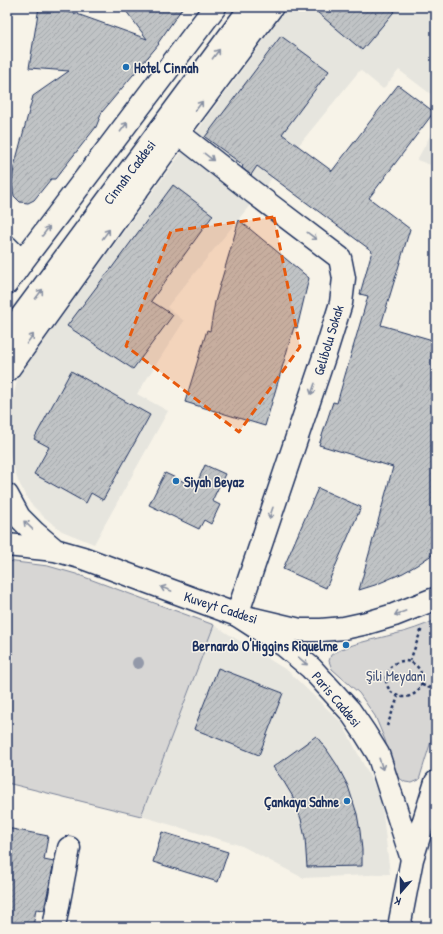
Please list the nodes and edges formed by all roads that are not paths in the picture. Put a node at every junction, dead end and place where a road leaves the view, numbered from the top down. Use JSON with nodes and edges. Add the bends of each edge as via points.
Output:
{"nodes":[{"id":1,"x":215,"y":7,"type":"edge"},
{"id":2,"x":251,"y":7,"type":"edge"},
{"id":3,"x":272,"y":7,"type":"edge"},
{"id":4,"x":178,"y":133,"type":"junction"},
{"id":5,"x":7,"y":247,"type":"edge"},
{"id":6,"x":22,"y":262,"type":"junction"},
{"id":7,"x":7,"y":283,"type":"edge"},
{"id":8,"x":7,"y":336,"type":"edge"},
{"id":9,"x":7,"y":371,"type":"edge"},
{"id":10,"x":7,"y":495,"type":"edge"},
{"id":11,"x":7,"y":544,"type":"edge"},
{"id":12,"x":55,"y":550,"type":"junction"},
{"id":13,"x":435,"y":599,"type":"edge"},
{"id":14,"x":237,"y":615,"type":"junction"},
{"id":15,"x":436,"y":782,"type":"edge"},
{"id":16,"x":69,"y":848,"type":"dead end"},
{"id":17,"x":412,"y":859,"type":"junction"},
{"id":18,"x":54,"y":927,"type":"edge"},
{"id":19,"x":399,"y":927,"type":"edge"}],
"edges":[{"from":6,"to":1,"type":"main road","one_way":true},
{"from":8,"to":2,"type":"main road","name":"Cinnah Caddesi","one_way":true},
{"from":4,"to":3,"type":"main road","one_way":true},
{"from":9,"to":4,"type":"main road","one_way":true},
{"from":4,"to":14,"type":"main road","name":"Gelibolu Sokak","one_way":true,"via":[[340,258],[344,278],[341,302],[326,351]]},
{"from":5,"to":6,"type":"main road"},
{"from":6,"to":7,"type":"main road"},
{"from":12,"to":10,"type":"main road","one_way":true,"via":[[19,517]]},
{"from":11,"to":12,"type":"main road","name":"Kuveyt Caddesi"},
{"from":14,"to":12,"type":"main road","name":"Kuveyt Caddesi","one_way":true},
{"from":13,"to":14,"type":"main road","name":"Kuveyt Caddesi","one_way":true,"via":[[367,623],[321,630],[300,630]]},
{"from":14,"to":17,"type":"main road","name":"Paris Caddesi","one_way":true,"via":[[285,646],[310,668],[350,711],[378,754]]},
{"from":15,"to":17,"type":"main road","name":"Paris Caddesi"},
{"from":16,"to":18,"type":"main road"},
{"from":17,"to":19,"type":"main road","name":"Paris Caddesi"}]}
